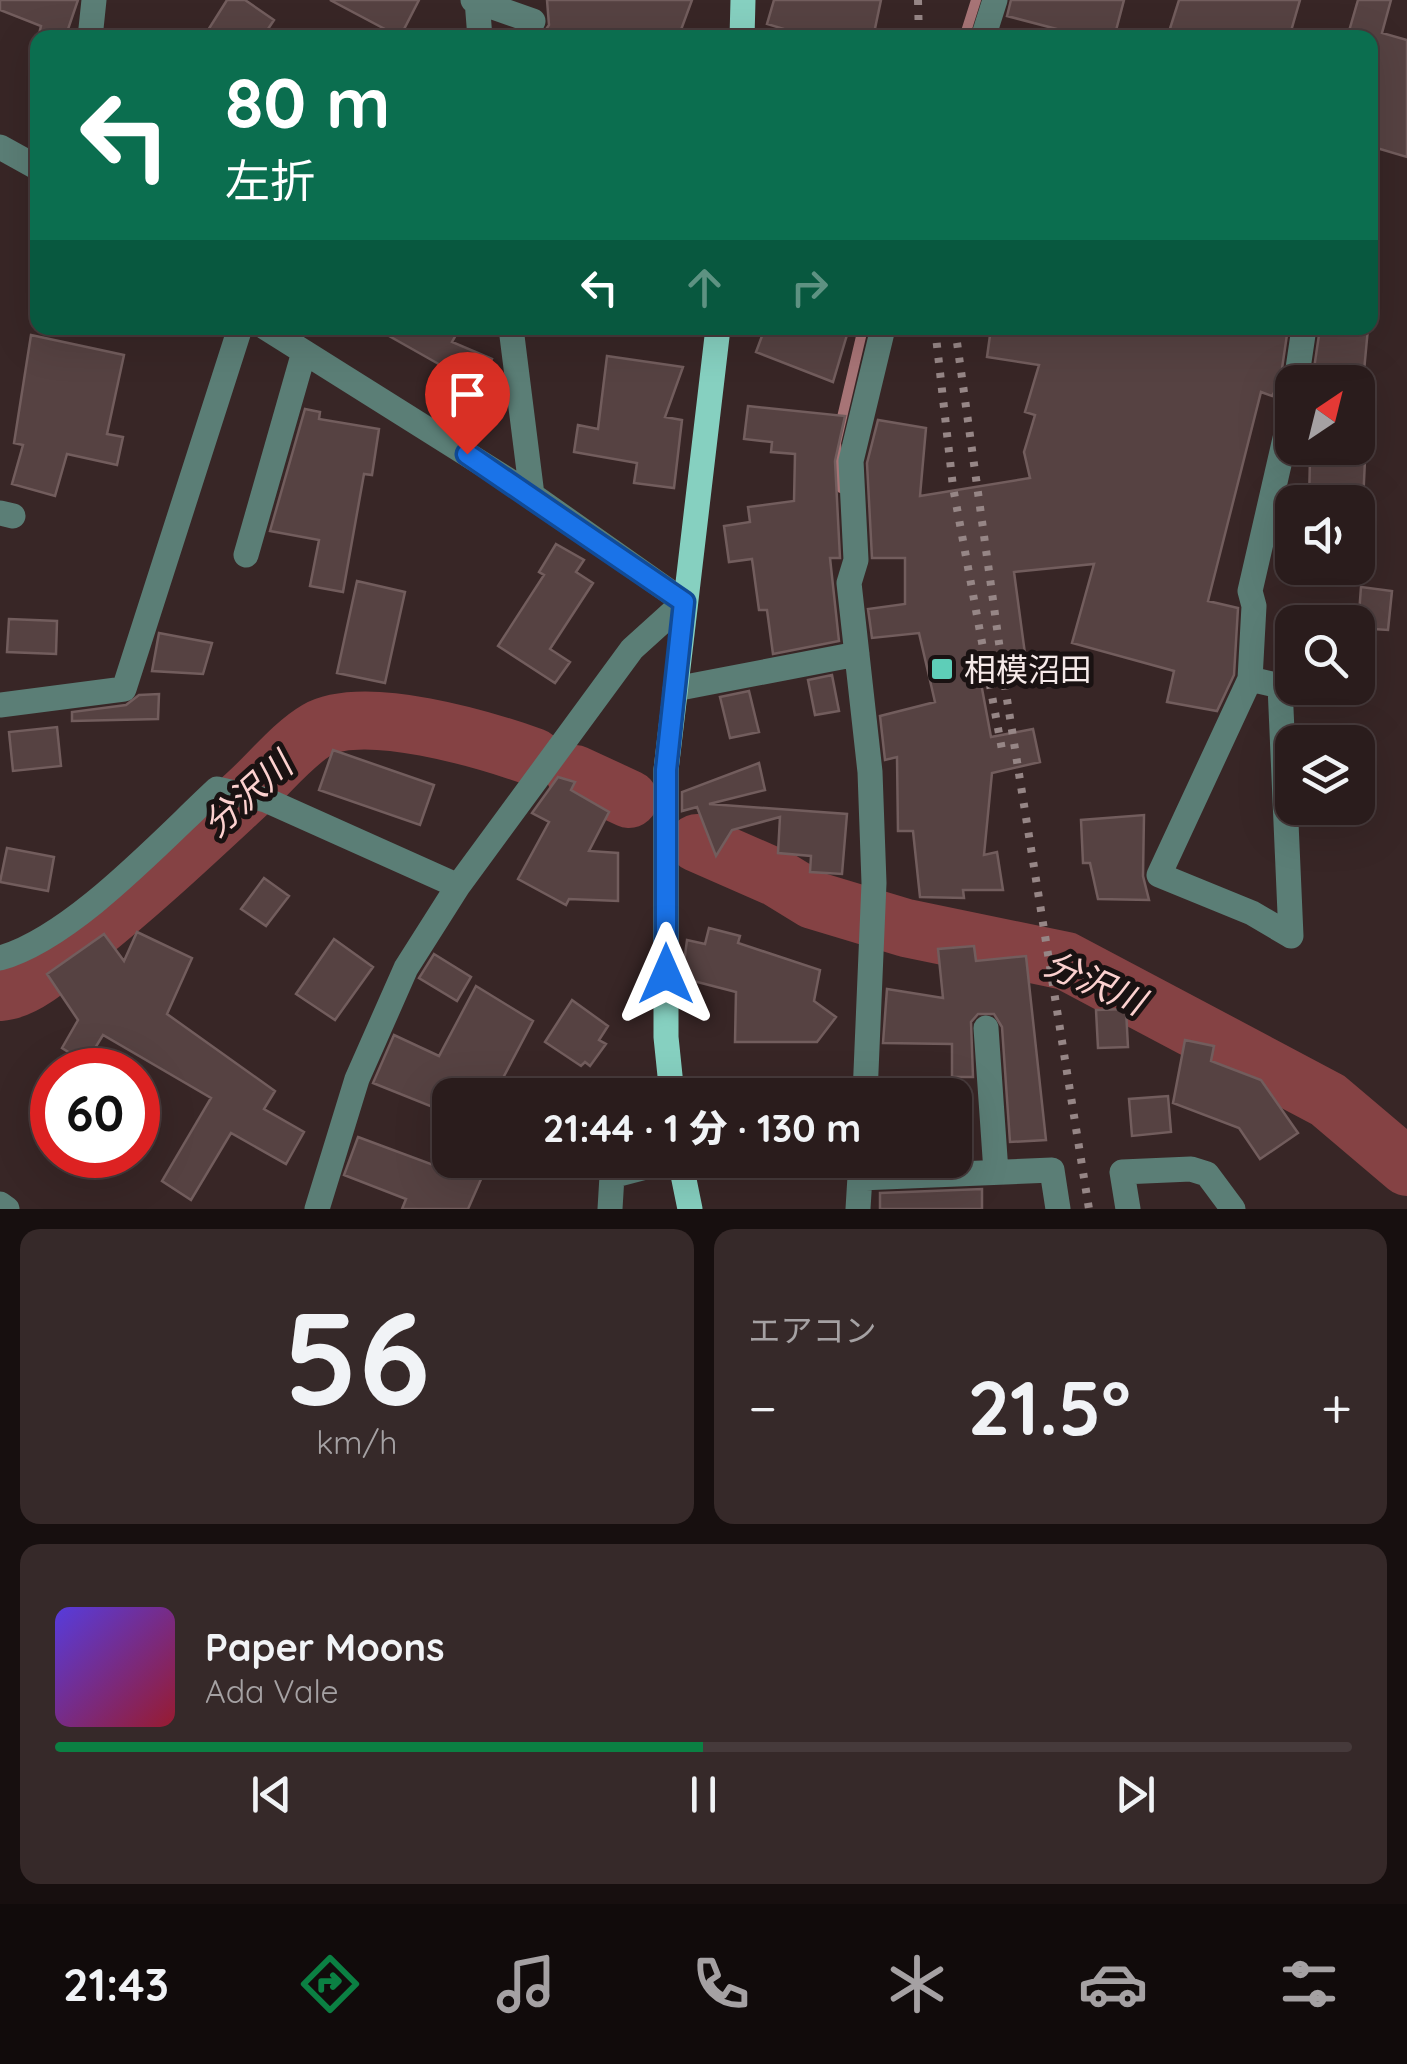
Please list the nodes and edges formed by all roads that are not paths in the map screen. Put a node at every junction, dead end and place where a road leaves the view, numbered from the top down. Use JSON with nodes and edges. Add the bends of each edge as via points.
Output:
{"nodes":[{"id":1,"x":94,"y":0,"type":"edge"},
{"id":2,"x":476,"y":0,"type":"edge"},
{"id":3,"x":743,"y":0,"type":"edge"},
{"id":4,"x":995,"y":0,"type":"edge"},
{"id":5,"x":534,"y":22,"type":"dead end"},
{"id":6,"x":91,"y":30,"type":"edge"},
{"id":7,"x":479,"y":30,"type":"edge"},
{"id":8,"x":742,"y":30,"type":"edge"},
{"id":9,"x":986,"y":30,"type":"edge"},
{"id":10,"x":0,"y":146,"type":"edge"},
{"id":11,"x":30,"y":163,"type":"edge"},
{"id":12,"x":238,"y":335,"type":"edge"},
{"id":13,"x":277,"y":335,"type":"edge"},
{"id":14,"x":512,"y":335,"type":"edge"},
{"id":15,"x":717,"y":335,"type":"edge"},
{"id":16,"x":881,"y":335,"type":"edge"},
{"id":17,"x":1303,"y":335,"type":"edge"},
{"id":18,"x":304,"y":352,"type":"junction"},
{"id":19,"x":1299,"y":365,"type":"edge"},
{"id":20,"x":1279,"y":465,"type":"edge"},
{"id":21,"x":532,"y":495,"type":"junction"},
{"id":22,"x":246,"y":555,"type":"dead end"},
{"id":23,"x":684,"y":602,"type":"junction"},
{"id":24,"x":857,"y":654,"type":"junction"},
{"id":25,"x":1250,"y":678,"type":"junction"},
{"id":26,"x":675,"y":690,"type":"junction"},
{"id":27,"x":0,"y":705,"type":"edge"},
{"id":28,"x":458,"y":886,"type":"junction"},
{"id":29,"x":0,"y":958,"type":"edge"},
{"id":30,"x":986,"y":1028,"type":"dead end"},
{"id":31,"x":670,"y":1078,"type":"edge"},
{"id":32,"x":866,"y":1078,"type":"edge"},
{"id":33,"x":972,"y":1171,"type":"edge"},
{"id":34,"x":996,"y":1172,"type":"junction"},
{"id":35,"x":612,"y":1178,"type":"edge"},
{"id":36,"x":682,"y":1178,"type":"edge"},
{"id":37,"x":860,"y":1178,"type":"edge"},
{"id":38,"x":0,"y":1204,"type":"edge"},
{"id":39,"x":7,"y":1209,"type":"edge"},
{"id":40,"x":316,"y":1209,"type":"edge"},
{"id":41,"x":610,"y":1209,"type":"edge"},
{"id":42,"x":690,"y":1209,"type":"edge"},
{"id":43,"x":858,"y":1209,"type":"edge"},
{"id":44,"x":1058,"y":1209,"type":"edge"},
{"id":45,"x":1128,"y":1209,"type":"edge"},
{"id":46,"x":1232,"y":1209,"type":"edge"}],
"edges":[{"from":1,"to":6,"type":"street"},
{"from":2,"to":5,"type":"street"},
{"from":2,"to":7,"type":"street"},
{"from":3,"to":8,"type":"main road"},
{"from":4,"to":9,"type":"street"},
{"from":10,"to":11,"type":"street"},
{"from":12,"to":27,"type":"street","via":[[124,689]]},
{"from":13,"to":18,"type":"street"},
{"from":14,"to":21,"type":"street"},
{"from":15,"to":23,"type":"main road"},
{"from":16,"to":24,"type":"street","via":[[850,461],[856,560],[849,583]]},
{"from":17,"to":19,"type":"street"},
{"from":18,"to":21,"type":"street"},
{"from":18,"to":22,"type":"street"},
{"from":20,"to":25,"type":"street","via":[[1250,591]]},
{"from":21,"to":23,"type":"street"},
{"from":23,"to":26,"type":"main road"},
{"from":23,"to":28,"type":"street","via":[[632,649]]},
{"from":24,"to":26,"type":"street"},
{"from":24,"to":32,"type":"street","via":[[875,904]]},
{"from":25,"to":25,"type":"street","via":[[1159,875],[1291,936],[1280,686]]},
{"from":26,"to":31,"type":"main road","via":[[666,770]]},
{"from":28,"to":29,"type":"street","via":[[266,800],[217,789],[106,891],[25,952]]},
{"from":28,"to":40,"type":"street","via":[[406,968],[358,1078]]},
{"from":30,"to":34,"type":"street"},
{"from":33,"to":34,"type":"street"},
{"from":34,"to":44,"type":"street","via":[[1052,1170]]},
{"from":35,"to":41,"type":"street"},
{"from":36,"to":42,"type":"main road"},
{"from":37,"to":43,"type":"street"},
{"from":38,"to":39,"type":"street"},
{"from":45,"to":46,"type":"street","via":[[1122,1172],[1192,1169],[1207,1174]]}]}
